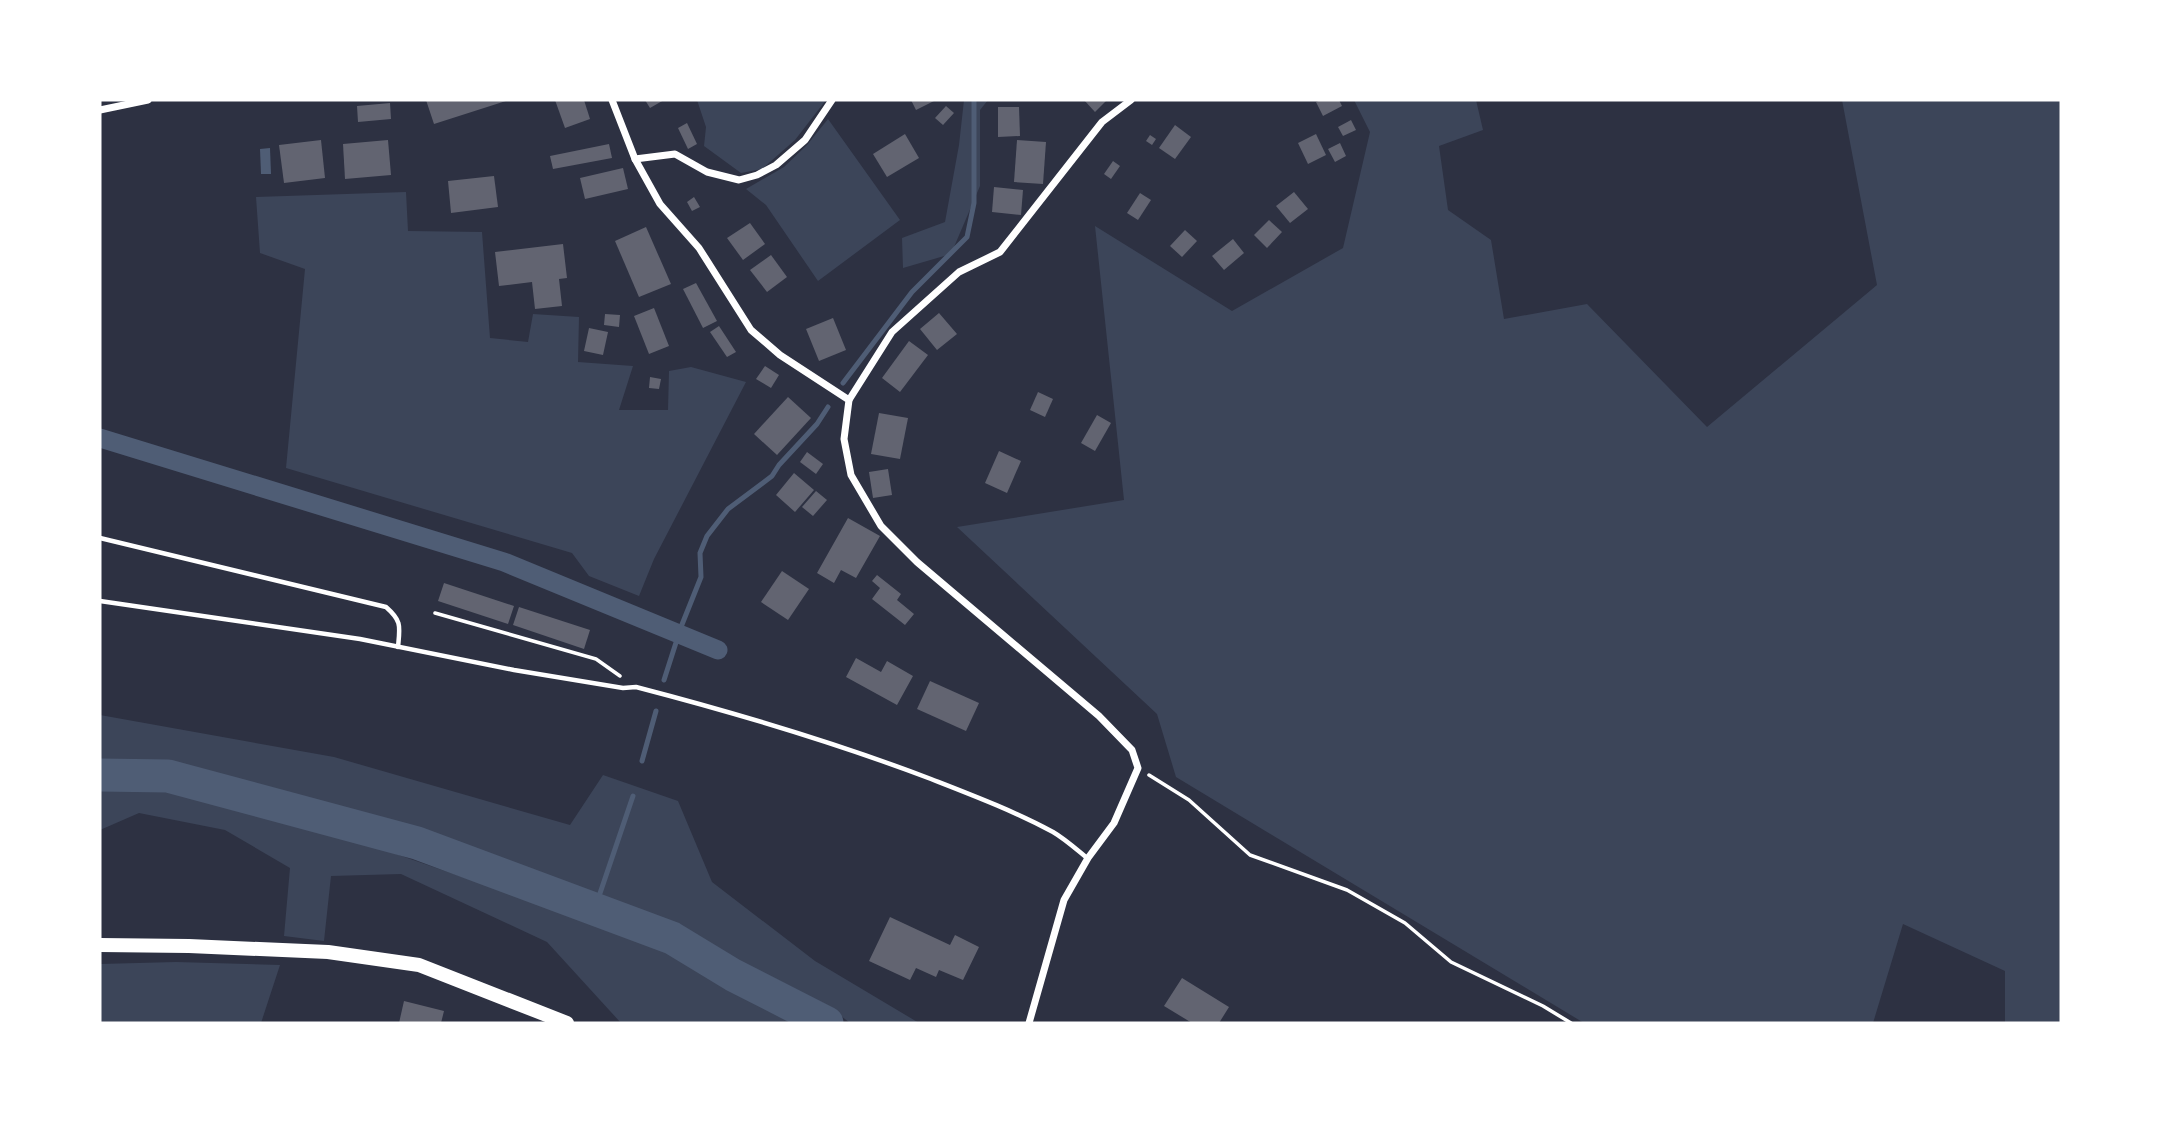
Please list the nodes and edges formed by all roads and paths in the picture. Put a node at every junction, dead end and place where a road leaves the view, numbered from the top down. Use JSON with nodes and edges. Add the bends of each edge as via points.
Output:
{"nodes":[{"id":1,"x":148,"y":100,"type":"edge"},
{"id":2,"x":612,"y":100,"type":"edge"},
{"id":3,"x":832,"y":100,"type":"edge"},
{"id":4,"x":1131,"y":100,"type":"edge"},
{"id":5,"x":100,"y":110,"type":"edge"},
{"id":6,"x":635,"y":159,"type":"junction"},
{"id":7,"x":849,"y":400,"type":"junction"},
{"id":8,"x":100,"y":538,"type":"edge"},
{"id":9,"x":100,"y":601,"type":"edge"},
{"id":10,"x":435,"y":613,"type":"dead end"},
{"id":11,"x":398,"y":647,"type":"junction"},
{"id":12,"x":636,"y":687,"type":"junction"},
{"id":13,"x":1138,"y":768,"type":"junction"},
{"id":14,"x":1088,"y":858,"type":"junction"},
{"id":15,"x":100,"y":945,"type":"edge"},
{"id":16,"x":567,"y":1023,"type":"edge"},
{"id":17,"x":1029,"y":1023,"type":"edge"},
{"id":18,"x":1571,"y":1023,"type":"edge"}],
"edges":[{"from":1,"to":5,"type":"street"},
{"from":2,"to":6,"type":"street"},
{"from":3,"to":6,"type":"street","via":[[804,140],[757,175],[739,180],[707,172],[675,153]]},
{"from":4,"to":7,"type":"street","via":[[1102,122],[1000,252],[959,272],[892,332]]},
{"from":6,"to":7,"type":"street","via":[[660,204],[699,248],[751,330]]},
{"from":7,"to":13,"type":"street","via":[[844,439],[851,475],[881,526],[916,562],[1099,716],[1132,750]]},
{"from":8,"to":11,"type":"lane","via":[[386,607],[397,617]]},
{"from":9,"to":11,"type":"lane"},
{"from":10,"to":12,"type":"path","via":[[596,659]]},
{"from":11,"to":12,"type":"lane"},
{"from":12,"to":14,"type":"lane","via":[[790,729],[878,759],[981,798],[1055,833]]},
{"from":13,"to":14,"type":"street","via":[[1114,823]]},
{"from":13,"to":18,"type":"path","via":[[1189,800],[1250,855],[1348,890],[1405,923],[1451,962]]},
{"from":14,"to":17,"type":"street","via":[[1064,900]]},
{"from":15,"to":16,"type":"main road","via":[[296,950],[409,963]]}]}
